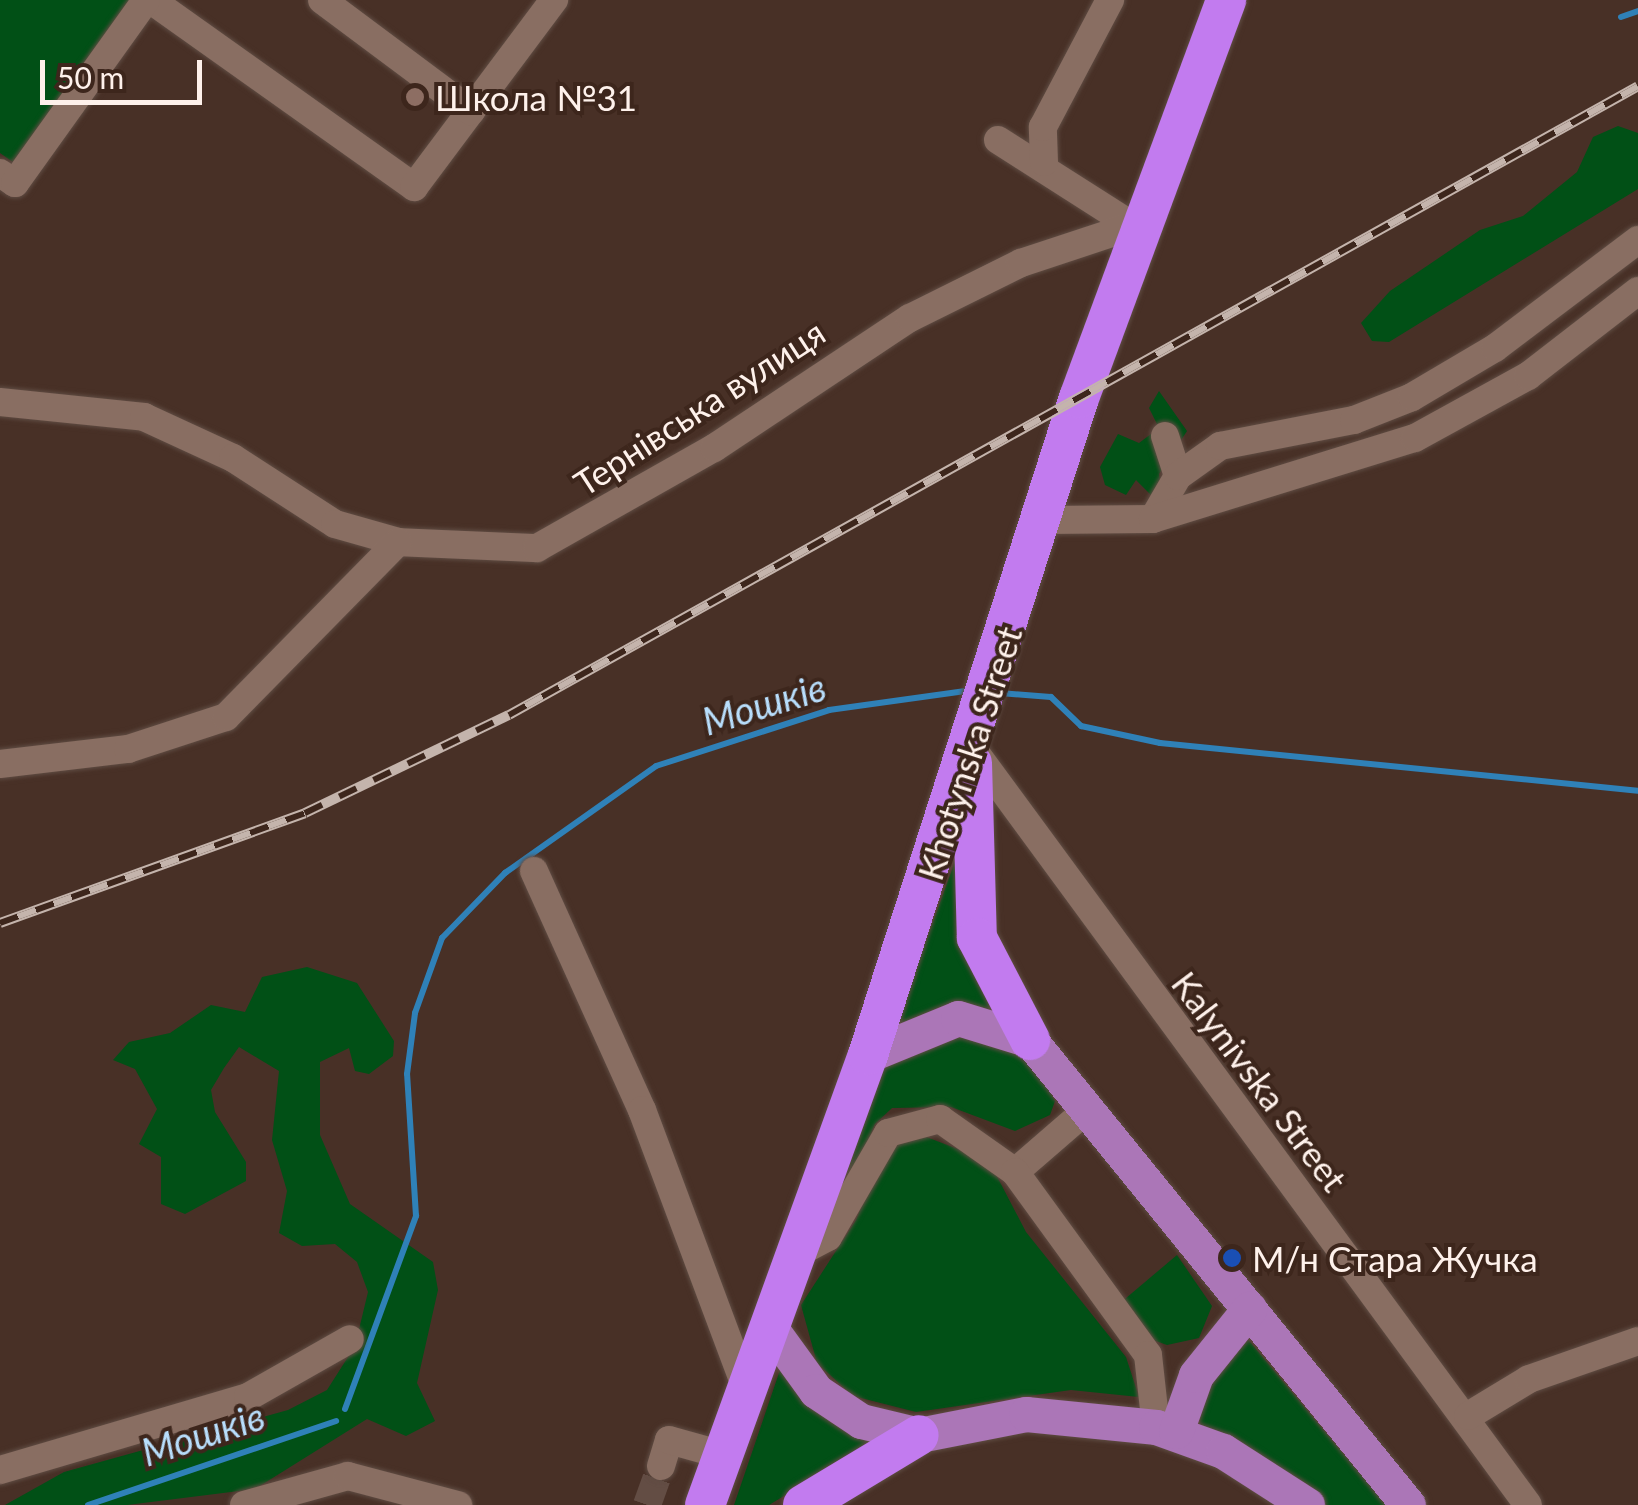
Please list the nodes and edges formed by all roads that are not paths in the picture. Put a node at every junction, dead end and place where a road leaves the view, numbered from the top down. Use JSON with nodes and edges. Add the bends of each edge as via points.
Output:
{"nodes":[{"id":1,"x":149,"y":0,"type":"edge"},
{"id":2,"x":322,"y":0,"type":"edge"},
{"id":3,"x":554,"y":0,"type":"edge"},
{"id":4,"x":1110,"y":0,"type":"edge"},
{"id":5,"x":1215,"y":6,"type":"edge"},
{"id":6,"x":471,"y":111,"type":"junction"},
{"id":7,"x":998,"y":140,"type":"dead end"},
{"id":8,"x":1044,"y":162,"type":"junction"},
{"id":9,"x":0,"y":173,"type":"edge"},
{"id":10,"x":1139,"y":223,"type":"junction"},
{"id":11,"x":1638,"y":240,"type":"edge"},
{"id":12,"x":1638,"y":291,"type":"edge"},
{"id":13,"x":0,"y":402,"type":"edge"},
{"id":14,"x":1165,"y":436,"type":"dead end"},
{"id":15,"x":1178,"y":476,"type":"junction"},
{"id":16,"x":1153,"y":519,"type":"junction"},
{"id":17,"x":1045,"y":520,"type":"junction"},
{"id":18,"x":398,"y":542,"type":"junction"},
{"id":19,"x":974,"y":733,"type":"junction"},
{"id":20,"x":0,"y":764,"type":"edge"},
{"id":21,"x":534,"y":871,"type":"dead end"},
{"id":22,"x":1030,"y":1040,"type":"junction"},
{"id":23,"x":868,"y":1055,"type":"junction"},
{"id":24,"x":1082,"y":1114,"type":"junction"},
{"id":25,"x":1015,"y":1172,"type":"junction"},
{"id":26,"x":796,"y":1254,"type":"junction"},
{"id":27,"x":1249,"y":1309,"type":"junction"},
{"id":28,"x":769,"y":1326,"type":"junction"},
{"id":29,"x":350,"y":1338,"type":"dead end"},
{"id":30,"x":1638,"y":1341,"type":"edge"},
{"id":31,"x":1148,"y":1355,"type":"junction"},
{"id":32,"x":1196,"y":1374,"type":"junction"},
{"id":33,"x":746,"y":1388,"type":"junction"},
{"id":34,"x":1468,"y":1416,"type":"junction"},
{"id":35,"x":1166,"y":1429,"type":"junction"},
{"id":36,"x":919,"y":1435,"type":"junction"},
{"id":37,"x":722,"y":1455,"type":"junction"},
{"id":38,"x":661,"y":1466,"type":"tunnel mouth"},
{"id":39,"x":0,"y":1470,"type":"edge"},
{"id":40,"x":348,"y":1476,"type":"junction"},
{"id":41,"x":403,"y":1496,"type":"edge"},
{"id":42,"x":244,"y":1505,"type":"edge"},
{"id":43,"x":337,"y":1505,"type":"edge"},
{"id":44,"x":458,"y":1505,"type":"edge"},
{"id":45,"x":706,"y":1505,"type":"edge"},
{"id":46,"x":803,"y":1505,"type":"edge"},
{"id":47,"x":1307,"y":1505,"type":"edge"},
{"id":48,"x":1408,"y":1505,"type":"edge"},
{"id":49,"x":1528,"y":1505,"type":"edge"}],
"edges":[{"from":1,"to":6,"type":"street","via":[[414,187]]},
{"from":1,"to":9,"type":"street","via":[[15,183]]},
{"from":2,"to":6,"type":"street"},
{"from":3,"to":6,"type":"street"},
{"from":4,"to":8,"type":"street","via":[[1044,127]]},
{"from":5,"to":10,"type":"highway","name":"Khotynska Street"},
{"from":7,"to":8,"type":"street"},
{"from":8,"to":10,"type":"street"},
{"from":10,"to":17,"type":"highway","name":"Khotynska Street","via":[[1078,398]]},
{"from":10,"to":18,"type":"street","name":"Тернівська вулиця","via":[[1021,263],[836,359],[579,530],[537,548]]},
{"from":11,"to":15,"type":"street","via":[[1496,348],[1412,396],[1354,420],[1220,446]]},
{"from":12,"to":16,"type":"street","via":[[1528,376],[1414,438]]},
{"from":13,"to":18,"type":"street","name":"Тернівська вулиця","via":[[144,417],[233,458],[334,524]]},
{"from":14,"to":15,"type":"street"},
{"from":15,"to":16,"type":"street"},
{"from":16,"to":17,"type":"street"},
{"from":17,"to":19,"type":"highway","name":"Khotynska Street"},
{"from":18,"to":20,"type":"street","via":[[226,718],[128,749]]},
{"from":19,"to":22,"type":"highway","via":[[977,938]]},
{"from":19,"to":23,"type":"highway","name":"Khotynska Street"},
{"from":19,"to":34,"type":"street","name":"Kalynivska Street","via":[[1191,1056]]},
{"from":21,"to":33,"type":"street","via":[[642,1110]]},
{"from":22,"to":23,"type":"main road","via":[[958,1018]]},
{"from":22,"to":24,"type":"main road"},
{"from":23,"to":26,"type":"highway","name":"Khotynska Street"},
{"from":24,"to":25,"type":"street"},
{"from":24,"to":27,"type":"main road"},
{"from":25,"to":26,"type":"street","via":[[955,1127],[913,1120],[888,1133],[828,1237]]},
{"from":25,"to":31,"type":"street"},
{"from":26,"to":28,"type":"highway","name":"Khotynska Street"},
{"from":27,"to":32,"type":"main road"},
{"from":27,"to":48,"type":"main road"},
{"from":28,"to":33,"type":"highway","name":"Khotynska Street"},
{"from":28,"to":36,"type":"main road","via":[[839,1410]]},
{"from":29,"to":39,"type":"street","via":[[248,1397]]},
{"from":30,"to":34,"type":"street","via":[[1529,1379]]},
{"from":31,"to":32,"type":"street"},
{"from":31,"to":35,"type":"street"},
{"from":32,"to":35,"type":"main road"},
{"from":33,"to":37,"type":"highway","name":"Khotynska Street"},
{"from":34,"to":49,"type":"street","name":"Kalynivska Street"},
{"from":35,"to":36,"type":"main road","via":[[1026,1414]]},
{"from":35,"to":47,"type":"main road"},
{"from":36,"to":46,"type":"highway"},
{"from":37,"to":38,"type":"street","via":[[669,1440]]},
{"from":37,"to":45,"type":"highway","name":"Khotynska Street"},
{"from":40,"to":41,"type":"street"},
{"from":40,"to":42,"type":"street"},
{"from":40,"to":43,"type":"street"},
{"from":41,"to":44,"type":"street"}]}
